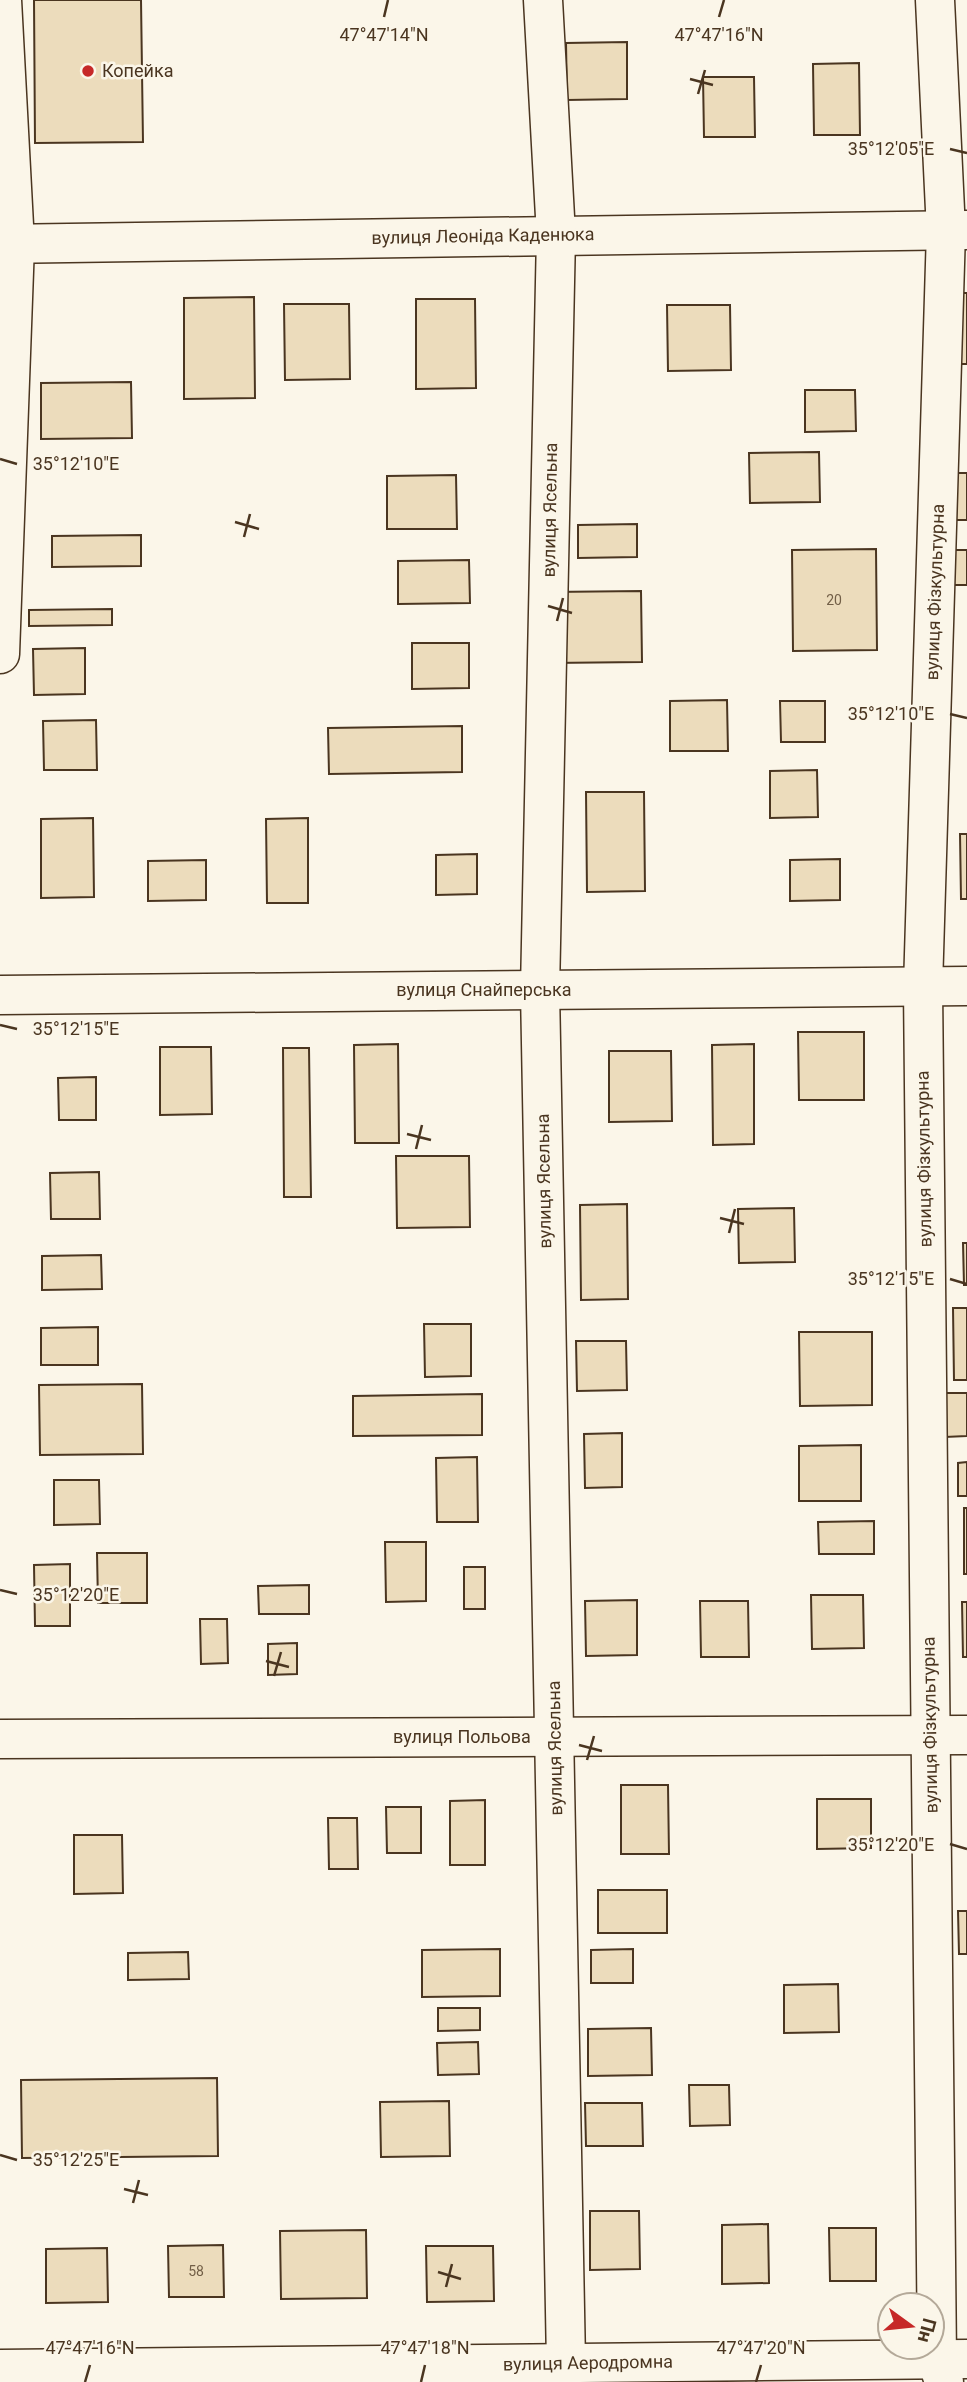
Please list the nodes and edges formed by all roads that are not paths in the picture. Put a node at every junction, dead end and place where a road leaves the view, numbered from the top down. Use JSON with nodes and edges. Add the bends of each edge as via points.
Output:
{"nodes":[{"id":1,"x":2,"y":0,"type":"edge"},
{"id":2,"x":543,"y":0,"type":"edge"},
{"id":3,"x":934,"y":0,"type":"edge"},
{"id":4,"x":956,"y":230,"type":"edge"},
{"id":5,"x":556,"y":235,"type":"junction"},
{"id":6,"x":7,"y":244,"type":"edge"},
{"id":7,"x":0,"y":654,"type":"edge"},
{"id":8,"x":967,"y":986,"type":"edge"},
{"id":9,"x":923,"y":987,"type":"junction"},
{"id":10,"x":540,"y":990,"type":"junction"},
{"id":11,"x":0,"y":995,"type":"edge"},
{"id":12,"x":949,"y":1735,"type":"edge"},
{"id":13,"x":554,"y":1737,"type":"junction"},
{"id":14,"x":0,"y":1740,"type":"edge"},
{"id":15,"x":566,"y":2363,"type":"junction"},
{"id":16,"x":949,"y":2367,"type":"edge"},
{"id":17,"x":0,"y":2370,"type":"edge"},
{"id":18,"x":308,"y":2375,"type":"edge"}],
"edges":[{"from":1,"to":6,"type":"street"},
{"from":2,"to":5,"type":"street","name":"вулиця Ясельна"},
{"from":3,"to":4,"type":"street","name":"вулиця Фізкультурна"},
{"from":4,"to":5,"type":"street","name":"вулиця Леоніда Каденюка"},
{"from":4,"to":9,"type":"street","name":"вулиця Фізкультурна"},
{"from":5,"to":6,"type":"street","name":"вулиця Леоніда Каденюка"},
{"from":5,"to":10,"type":"street","name":"вулиця Ясельна"},
{"from":6,"to":7,"type":"street"},
{"from":8,"to":9,"type":"street","name":"вулиця Снайперська"},
{"from":9,"to":10,"type":"street","name":"вулиця Снайперська"},
{"from":9,"to":12,"type":"street","name":"вулиця Фізкультурна"},
{"from":10,"to":11,"type":"street","name":"вулиця Снайперська"},
{"from":10,"to":13,"type":"street","name":"вулиця Ясельна"},
{"from":12,"to":13,"type":"street","name":"вулиця Польова"},
{"from":12,"to":16,"type":"street","name":"вулиця Фізкультурна"},
{"from":13,"to":14,"type":"street","name":"вулиця Польова"},
{"from":13,"to":15,"type":"street","name":"вулиця Ясельна"},
{"from":15,"to":16,"type":"street","name":"вулиця Аеродромна"},
{"from":15,"to":18,"type":"street","name":"вулиця Аеродромна"},
{"from":17,"to":18,"type":"street","name":"вулиця Аеродромна"}]}
